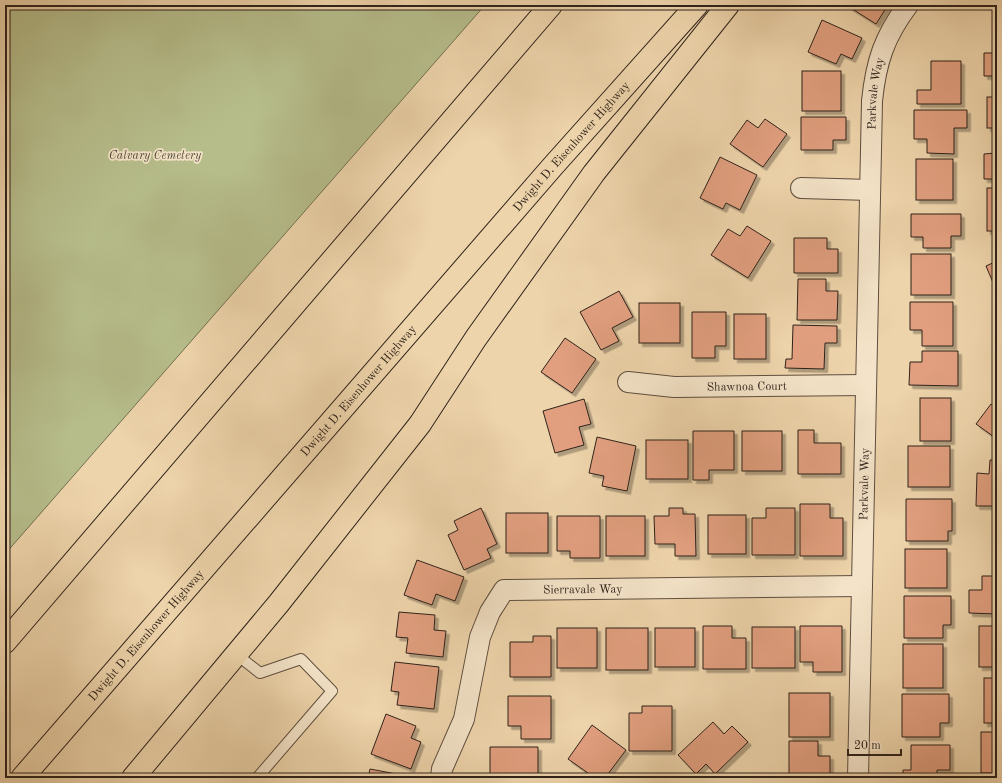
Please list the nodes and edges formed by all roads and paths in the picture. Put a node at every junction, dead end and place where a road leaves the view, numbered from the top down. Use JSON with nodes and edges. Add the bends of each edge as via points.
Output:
{"nodes":[{"id":1,"x":551,"y":5,"type":"edge"},
{"id":2,"x":697,"y":5,"type":"edge"},
{"id":3,"x":728,"y":5,"type":"edge"},
{"id":4,"x":908,"y":5,"type":"edge"},
{"id":5,"x":801,"y":188,"type":"dead end"},
{"id":6,"x":870,"y":190,"type":"junction"},
{"id":7,"x":628,"y":382,"type":"dead end"},
{"id":8,"x":866,"y":385,"type":"junction"},
{"id":9,"x":862,"y":586,"type":"junction"},
{"id":10,"x":5,"y":642,"type":"edge"},
{"id":11,"x":236,"y":654,"type":"junction"},
{"id":12,"x":22,"y":778,"type":"edge"},
{"id":13,"x":133,"y":778,"type":"edge"},
{"id":14,"x":257,"y":778,"type":"edge"},
{"id":15,"x":441,"y":778,"type":"edge"},
{"id":16,"x":858,"y":778,"type":"edge"}],
"edges":[{"from":1,"to":10,"type":"highway"},
{"from":2,"to":12,"type":"highway","name":"Dwight D. Eisenhower Highway","via":[[543,177]]},
{"from":3,"to":11,"type":"highway","via":[[594,173],[476,338],[420,424]]},
{"from":4,"to":6,"type":"street","name":"Parkvale Way","via":[[887,36],[874,75]]},
{"from":5,"to":6,"type":"street"},
{"from":6,"to":8,"type":"street","name":"Parkvale Way"},
{"from":7,"to":8,"type":"street","name":"Shawnoa Court","via":[[674,387]]},
{"from":8,"to":9,"type":"street","name":"Parkvale Way"},
{"from":9,"to":15,"type":"street","name":"Sierravale Way","via":[[504,590],[490,612],[480,637],[464,719],[442,769]]},
{"from":9,"to":16,"type":"street","name":"Parkvale Way"},
{"from":11,"to":13,"type":"highway"},
{"from":11,"to":14,"type":"lane","via":[[260,673],[301,659],[332,691]]}]}
